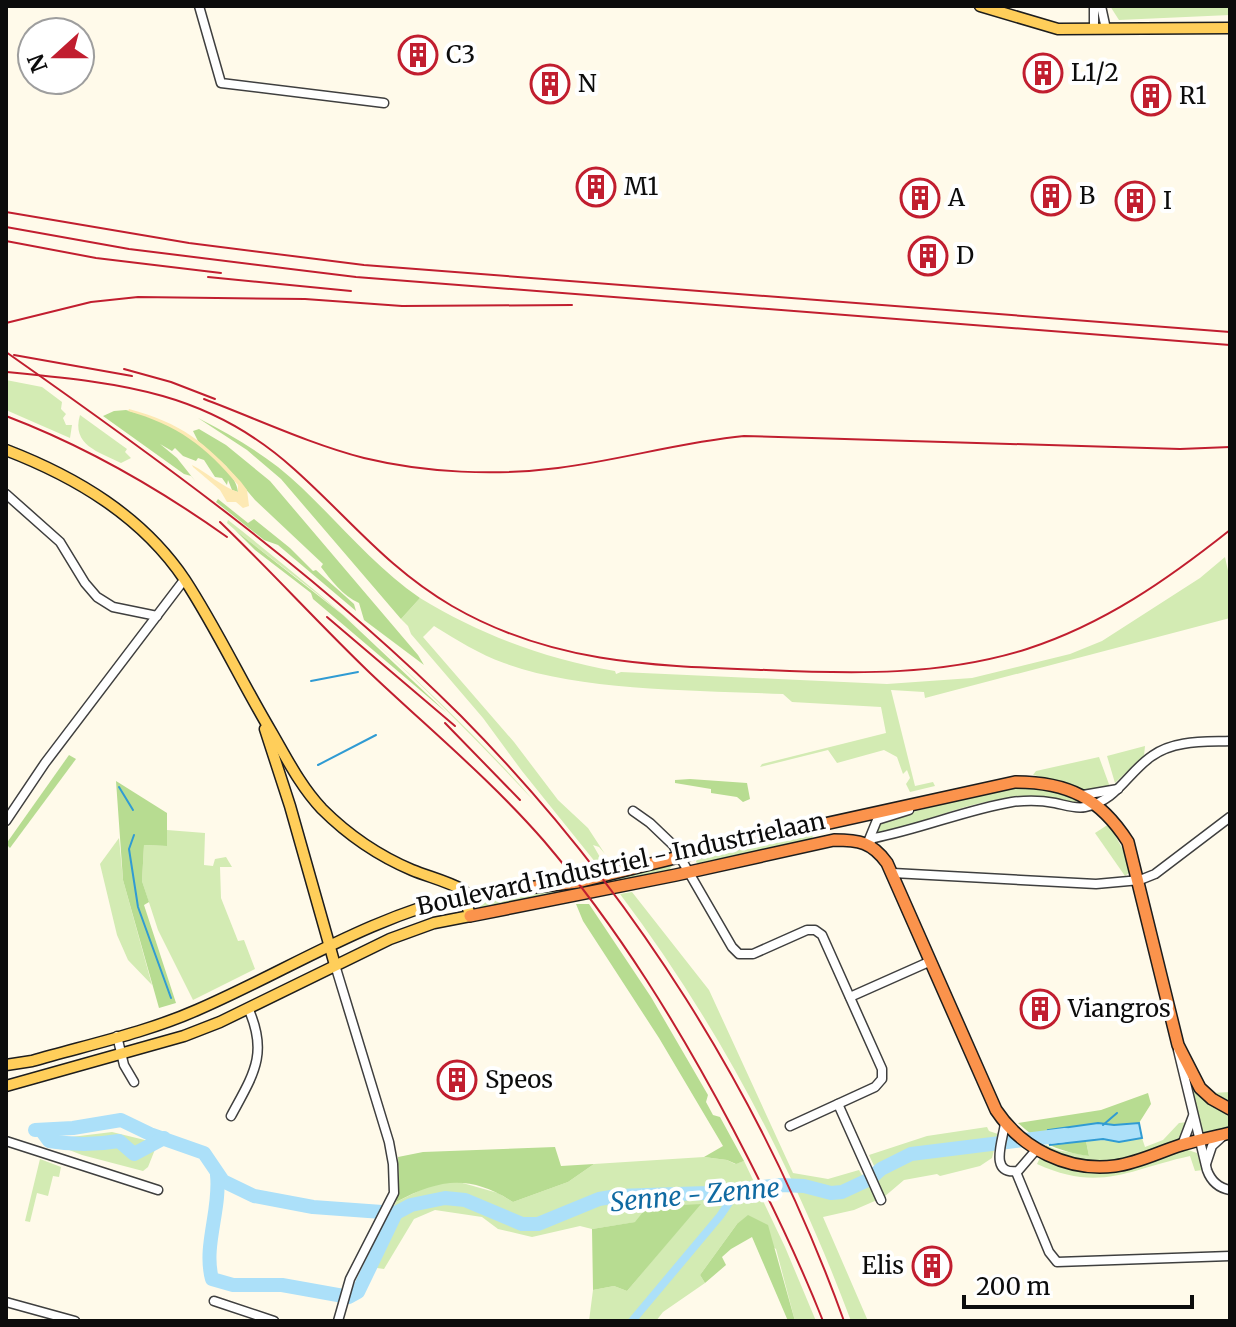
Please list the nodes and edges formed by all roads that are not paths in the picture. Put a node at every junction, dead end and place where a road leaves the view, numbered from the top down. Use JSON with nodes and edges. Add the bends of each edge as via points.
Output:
{"nodes":[{"id":1,"x":199,"y":6,"type":"edge"},
{"id":2,"x":980,"y":6,"type":"edge"},
{"id":3,"x":1094,"y":6,"type":"edge"},
{"id":4,"x":1101,"y":6,"type":"edge"},
{"id":5,"x":1230,"y":28,"type":"edge"},
{"id":6,"x":1100,"y":29,"type":"junction"},
{"id":7,"x":384,"y":103,"type":"dead end"},
{"id":8,"x":6,"y":451,"type":"edge"},
{"id":9,"x":6,"y":494,"type":"edge"},
{"id":10,"x":184,"y":580,"type":"junction"},
{"id":11,"x":157,"y":616,"type":"junction"},
{"id":12,"x":261,"y":716,"type":"junction"},
{"id":13,"x":1230,"y":741,"type":"edge"},
{"id":14,"x":293,"y":769,"type":"junction"},
{"id":15,"x":281,"y":777,"type":"junction"},
{"id":16,"x":1118,"y":789,"type":"junction"},
{"id":17,"x":1083,"y":795,"type":"junction"},
{"id":18,"x":1111,"y":797,"type":"junction"},
{"id":19,"x":314,"y":800,"type":"junction"},
{"id":20,"x":932,"y":802,"type":"junction"},
{"id":21,"x":1095,"y":804,"type":"junction"},
{"id":22,"x":290,"y":806,"type":"junction"},
{"id":23,"x":633,"y":811,"type":"dead end"},
{"id":24,"x":1112,"y":817,"type":"junction"},
{"id":25,"x":1230,"y":817,"type":"edge"},
{"id":26,"x":6,"y":821,"type":"edge"},
{"id":27,"x":867,"y":843,"type":"junction"},
{"id":28,"x":680,"y":857,"type":"junction"},
{"id":29,"x":689,"y":872,"type":"junction"},
{"id":30,"x":893,"y":873,"type":"junction"},
{"id":31,"x":1140,"y":880,"type":"junction"},
{"id":32,"x":466,"y":895,"type":"junction"},
{"id":33,"x":470,"y":916,"type":"junction"},
{"id":34,"x":330,"y":945,"type":"junction"},
{"id":35,"x":931,"y":961,"type":"junction"},
{"id":36,"x":335,"y":965,"type":"junction"},
{"id":37,"x":850,"y":997,"type":"junction"},
{"id":38,"x":248,"y":1008,"type":"junction"},
{"id":39,"x":117,"y":1036,"type":"junction"},
{"id":40,"x":1178,"y":1045,"type":"junction"},
{"id":41,"x":121,"y":1054,"type":"junction"},
{"id":42,"x":6,"y":1065,"type":"edge"},
{"id":43,"x":134,"y":1082,"type":"dead end"},
{"id":44,"x":6,"y":1086,"type":"edge"},
{"id":45,"x":838,"y":1104,"type":"junction"},
{"id":46,"x":1230,"y":1109,"type":"edge"},
{"id":47,"x":1193,"y":1115,"type":"junction"},
{"id":48,"x":231,"y":1116,"type":"dead end"},
{"id":49,"x":1005,"y":1123,"type":"junction"},
{"id":50,"x":790,"y":1126,"type":"dead end"},
{"id":51,"x":1228,"y":1134,"type":"edge"},
{"id":52,"x":6,"y":1141,"type":"edge"},
{"id":53,"x":1199,"y":1141,"type":"junction"},
{"id":54,"x":1182,"y":1145,"type":"junction"},
{"id":55,"x":1036,"y":1150,"type":"junction"},
{"id":56,"x":1205,"y":1165,"type":"junction"},
{"id":57,"x":1016,"y":1172,"type":"junction"},
{"id":58,"x":158,"y":1190,"type":"dead end"},
{"id":59,"x":1230,"y":1190,"type":"edge"},
{"id":60,"x":880,"y":1198,"type":"dead end"},
{"id":61,"x":1230,"y":1256,"type":"edge"},
{"id":62,"x":214,"y":1301,"type":"dead end"},
{"id":63,"x":6,"y":1302,"type":"edge"},
{"id":64,"x":75,"y":1321,"type":"edge"},
{"id":65,"x":274,"y":1321,"type":"edge"},
{"id":66,"x":338,"y":1321,"type":"edge"}],
"edges":[{"from":1,"to":7,"type":"street","via":[[221,83]]},
{"from":2,"to":6,"type":"main road","via":[[1046,27]]},
{"from":3,"to":6,"type":"street"},
{"from":4,"to":6,"type":"street"},
{"from":5,"to":6,"type":"main road"},
{"from":8,"to":10,"type":"main road","via":[[53,469],[106,500],[151,540]]},
{"from":9,"to":11,"type":"street","via":[[60,542],[97,597],[113,607]]},
{"from":10,"to":11,"type":"street"},
{"from":10,"to":12,"type":"main road"},
{"from":11,"to":26,"type":"street"},
{"from":12,"to":14,"type":"main road"},
{"from":12,"to":15,"type":"main road"},
{"from":13,"to":16,"type":"street","name":"Boulevard Industriel - Industrielaan","via":[[1166,749],[1141,764]]},
{"from":14,"to":15,"type":"main road"},
{"from":14,"to":19,"type":"main road"},
{"from":15,"to":22,"type":"main road"},
{"from":16,"to":17,"type":"street","name":"Boulevard Industriel - Industrielaan"},
{"from":16,"to":18,"type":"street","name":"Boulevard Industriel - Industrielaan"},
{"from":17,"to":20,"type":"highway","name":"Boulevard Industriel - Industrielaan","via":[[1049,783],[1015,782]]},
{"from":17,"to":21,"type":"highway","name":"Boulevard Industriel - Industrielaan"},
{"from":18,"to":21,"type":"street","name":"Boulevard Industriel - Industrielaan"},
{"from":18,"to":24,"type":"street"},
{"from":19,"to":22,"type":"main road","via":[[301,797]]},
{"from":19,"to":32,"type":"main road","via":[[370,848]]},
{"from":20,"to":27,"type":"street","name":"Boulevard Industriel - Industrielaan","via":[[877,820]]},
{"from":20,"to":28,"type":"highway","name":"Boulevard Industriel - Industrielaan"},
{"from":21,"to":24,"type":"highway"},
{"from":21,"to":27,"type":"street","name":"Boulevard Industriel - Industrielaan","via":[[1074,808],[1012,802]]},
{"from":22,"to":34,"type":"main road"},
{"from":23,"to":28,"type":"street"},
{"from":24,"to":31,"type":"highway","via":[[1128,842]]},
{"from":25,"to":31,"type":"street"},
{"from":27,"to":29,"type":"highway","name":"Boulevard Industriel - Industrielaan","via":[[834,840]]},
{"from":27,"to":30,"type":"highway"},
{"from":28,"to":29,"type":"street"},
{"from":28,"to":32,"type":"highway","name":"Boulevard Industriel - Industrielaan","via":[[578,882]]},
{"from":29,"to":33,"type":"highway","name":"Boulevard Industriel - Industrielaan"},
{"from":29,"to":37,"type":"street","via":[[735,951],[753,954],[815,930]]},
{"from":30,"to":31,"type":"street","via":[[1096,884]]},
{"from":30,"to":35,"type":"highway"},
{"from":31,"to":40,"type":"highway"},
{"from":32,"to":33,"type":"main road"},
{"from":32,"to":34,"type":"main road","name":"Boulevard Industriel - Industrielaan","via":[[404,912]]},
{"from":33,"to":36,"type":"main road","name":"Boulevard Industriel - Industrielaan","via":[[410,931]]},
{"from":34,"to":36,"type":"main road"},
{"from":34,"to":39,"type":"main road","name":"Boulevard Industriel - Industrielaan","via":[[193,1012]]},
{"from":35,"to":37,"type":"street"},
{"from":35,"to":49,"type":"highway"},
{"from":36,"to":38,"type":"main road","name":"Boulevard Industriel - Industrielaan"},
{"from":36,"to":66,"type":"street","via":[[391,1153],[395,1186],[350,1279]]},
{"from":37,"to":45,"type":"street","via":[[883,1074],[875,1087]]},
{"from":38,"to":41,"type":"main road","name":"Boulevard Industriel - Industrielaan","via":[[184,1036]]},
{"from":38,"to":48,"type":"street","via":[[258,1032],[259,1054]]},
{"from":39,"to":41,"type":"street"},
{"from":39,"to":42,"type":"main road","name":"Boulevard Industriel - Industrielaan"},
{"from":40,"to":46,"type":"highway","via":[[1200,1088]]},
{"from":40,"to":47,"type":"street"},
{"from":41,"to":43,"type":"street"},
{"from":41,"to":44,"type":"main road","name":"Boulevard Industriel - Industrielaan"},
{"from":45,"to":50,"type":"street"},
{"from":45,"to":60,"type":"street"},
{"from":47,"to":53,"type":"street"},
{"from":47,"to":54,"type":"street"},
{"from":49,"to":55,"type":"highway"},
{"from":49,"to":57,"type":"street","via":[[998,1161]]},
{"from":51,"to":53,"type":"highway"},
{"from":51,"to":56,"type":"street","via":[[1212,1146]]},
{"from":52,"to":58,"type":"street"},
{"from":53,"to":54,"type":"highway"},
{"from":53,"to":56,"type":"street"},
{"from":54,"to":55,"type":"highway","via":[[1113,1166],[1076,1164]]},
{"from":55,"to":57,"type":"street"},
{"from":56,"to":59,"type":"street","via":[[1210,1178]]},
{"from":57,"to":61,"type":"street","via":[[1057,1262]]},
{"from":62,"to":65,"type":"street"},
{"from":63,"to":64,"type":"street"}]}
